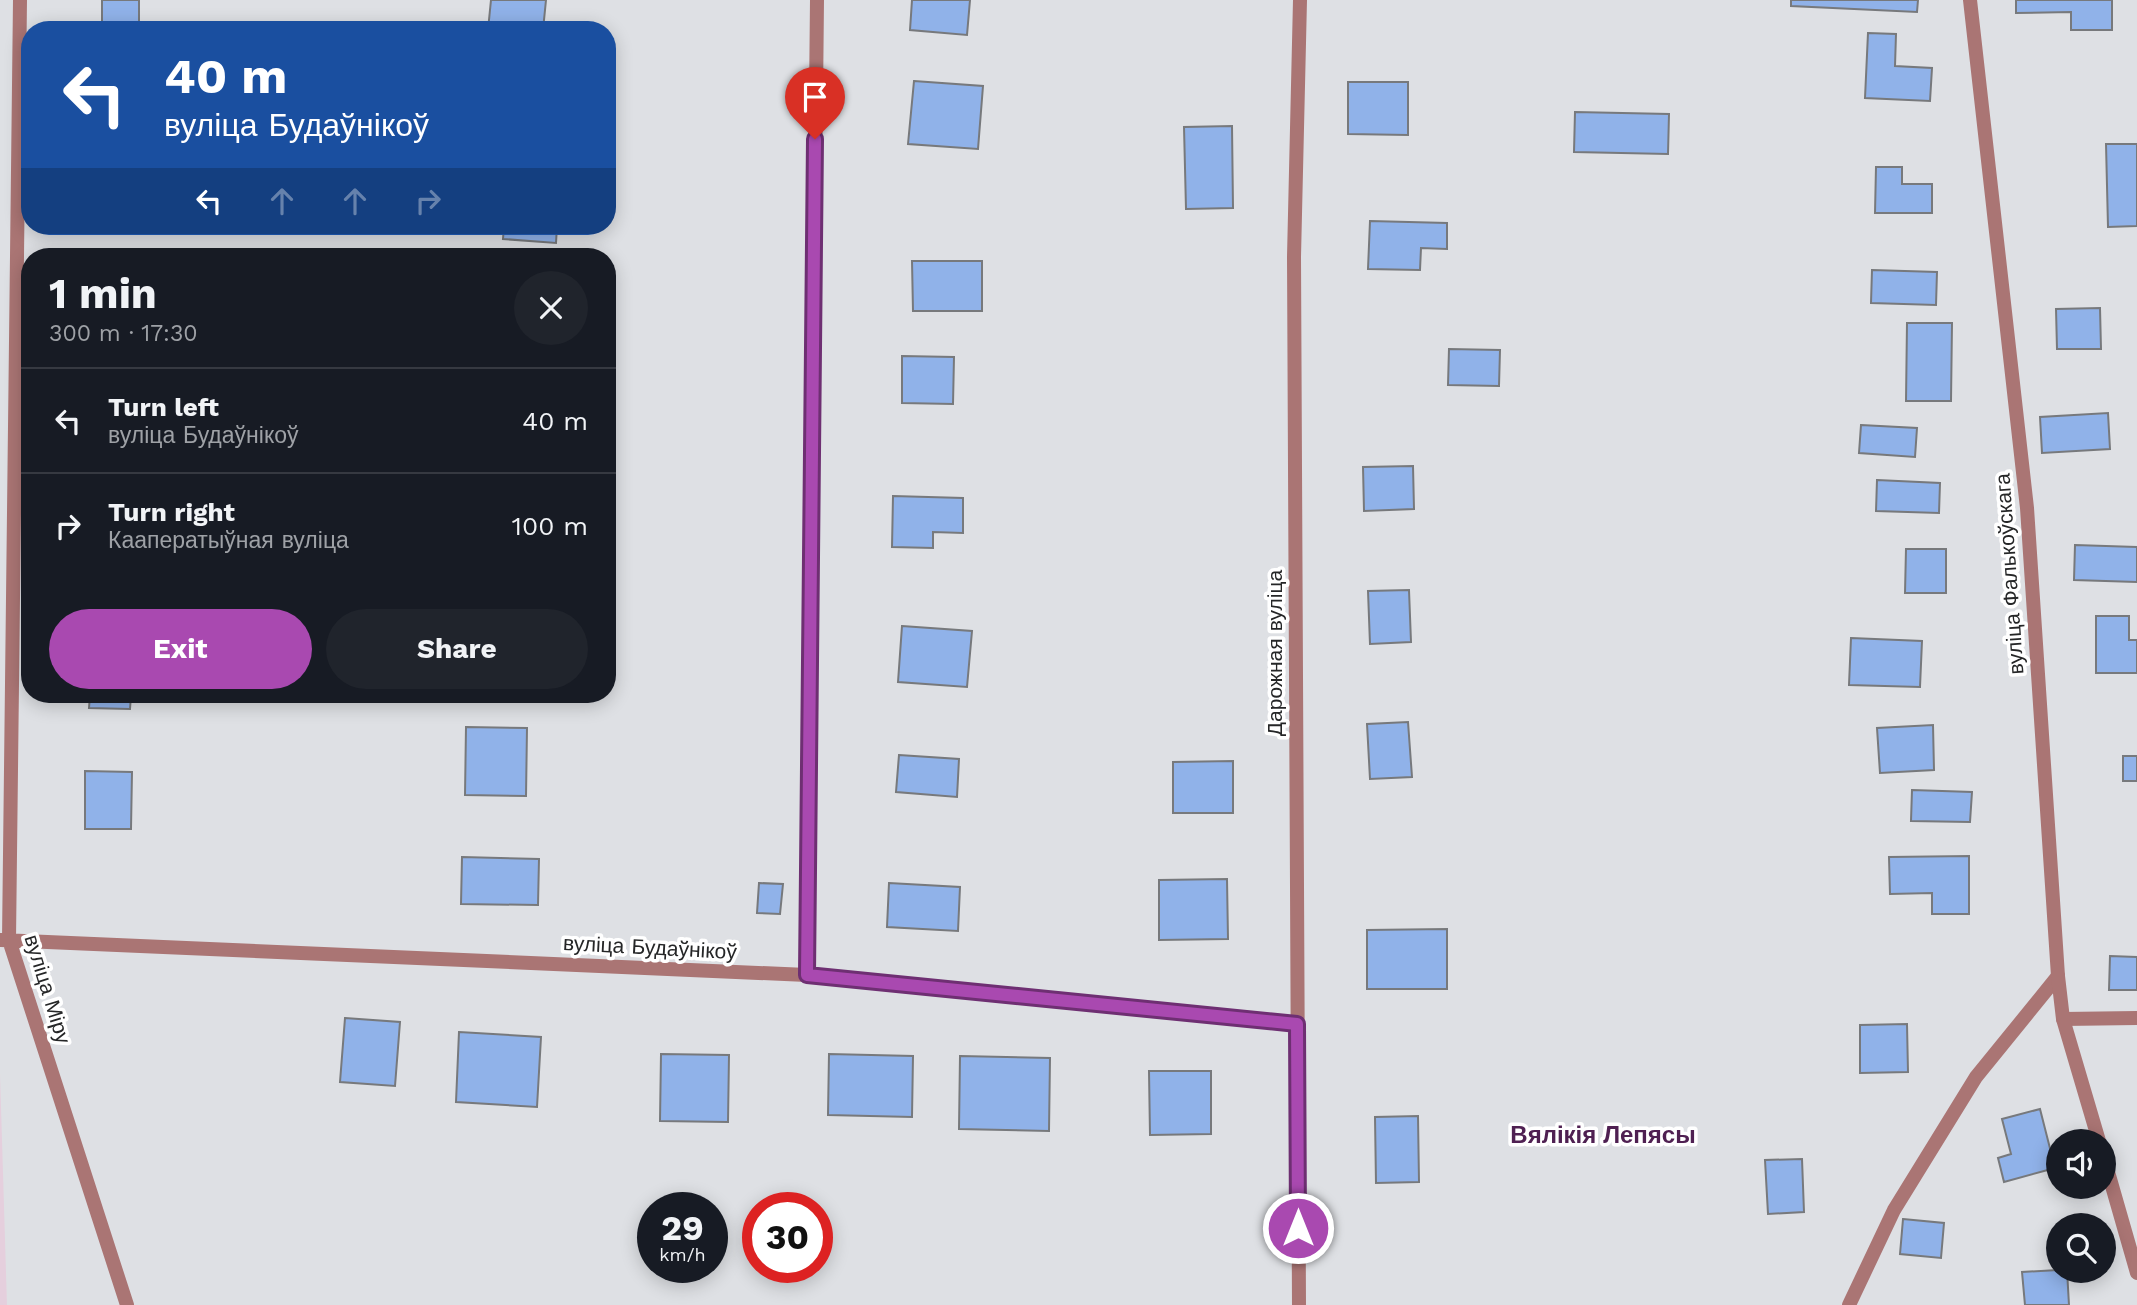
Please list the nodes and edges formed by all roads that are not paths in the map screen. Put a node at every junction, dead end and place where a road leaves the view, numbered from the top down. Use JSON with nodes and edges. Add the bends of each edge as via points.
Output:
{"nodes":[{"id":1,"x":20,"y":0,"type":"edge"},
{"id":2,"x":817,"y":0,"type":"edge"},
{"id":3,"x":1300,"y":0,"type":"edge"},
{"id":4,"x":1970,"y":0,"type":"edge"},
{"id":5,"x":4,"y":940,"type":"edge"},
{"id":6,"x":807,"y":975,"type":"junction"},
{"id":7,"x":2058,"y":976,"type":"junction"},
{"id":8,"x":2137,"y":1018,"type":"edge"},
{"id":9,"x":2063,"y":1019,"type":"junction"},
{"id":10,"x":1297,"y":1024,"type":"junction"},
{"id":11,"x":2095,"y":1129,"type":"edge"},
{"id":12,"x":2116,"y":1199,"type":"edge"},
{"id":13,"x":2137,"y":1273,"type":"edge"},
{"id":14,"x":127,"y":1305,"type":"edge"},
{"id":15,"x":1299,"y":1305,"type":"edge"},
{"id":16,"x":1849,"y":1305,"type":"edge"}],
"edges":[{"from":1,"to":5,"type":"street","name":"вуліца Міру"},
{"from":2,"to":6,"type":"street"},
{"from":3,"to":10,"type":"street","name":"Дарожная вуліца","via":[[1294,257]]},
{"from":4,"to":7,"type":"street","name":"вуліца Фалькоўскага","via":[[2027,508]]},
{"from":5,"to":6,"type":"street","name":"вуліца Будаўнікоў"},
{"from":5,"to":14,"type":"street","name":"вуліца Міру"},
{"from":6,"to":10,"type":"street","name":"вуліца Будаўнікоў"},
{"from":7,"to":9,"type":"street","name":"вуліца Фалькоўскага"},
{"from":7,"to":16,"type":"street","via":[[1976,1077],[1894,1210]]},
{"from":8,"to":9,"type":"street"},
{"from":9,"to":11,"type":"street","name":"вуліца Фалькоўскага"},
{"from":10,"to":15,"type":"street","name":"Дарожная вуліца"},
{"from":12,"to":13,"type":"street"}]}
